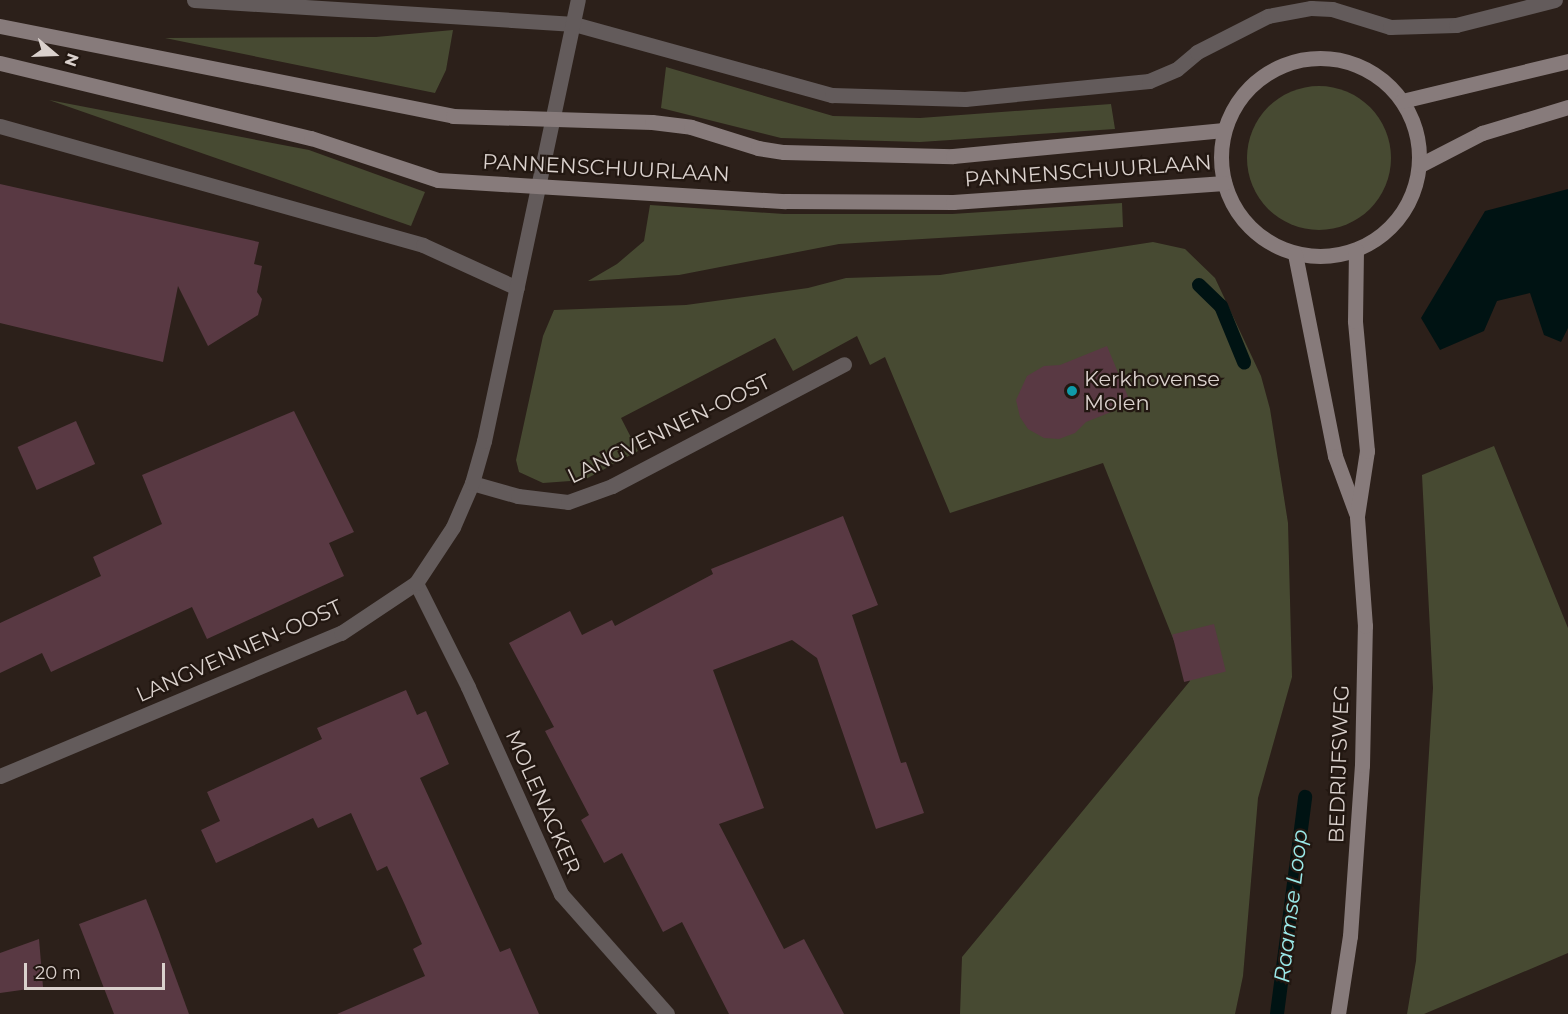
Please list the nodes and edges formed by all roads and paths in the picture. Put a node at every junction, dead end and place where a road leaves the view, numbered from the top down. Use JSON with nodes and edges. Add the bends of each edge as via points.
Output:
{"nodes":[{"id":1,"x":194,"y":0,"type":"edge"},
{"id":2,"x":578,"y":0,"type":"edge"},
{"id":3,"x":1556,"y":0,"type":"edge"},
{"id":4,"x":574,"y":24,"type":"junction"},
{"id":5,"x":0,"y":26,"type":"edge"},
{"id":6,"x":1568,"y":61,"type":"edge"},
{"id":7,"x":0,"y":63,"type":"edge"},
{"id":8,"x":1402,"y":100,"type":"junction"},
{"id":9,"x":1568,"y":107,"type":"edge"},
{"id":10,"x":554,"y":118,"type":"junction"},
{"id":11,"x":0,"y":126,"type":"edge"},
{"id":12,"x":1224,"y":130,"type":"junction"},
{"id":13,"x":1420,"y":165,"type":"junction"},
{"id":14,"x":1224,"y":183,"type":"junction"},
{"id":15,"x":539,"y":184,"type":"junction"},
{"id":16,"x":1356,"y":250,"type":"junction"},
{"id":17,"x":1295,"y":254,"type":"junction"},
{"id":18,"x":517,"y":288,"type":"junction"},
{"id":19,"x":844,"y":364,"type":"dead end"},
{"id":20,"x":472,"y":483,"type":"junction"},
{"id":21,"x":1357,"y":516,"type":"junction"},
{"id":22,"x":416,"y":584,"type":"junction"},
{"id":23,"x":0,"y":776,"type":"edge"},
{"id":24,"x":667,"y":1014,"type":"edge"},
{"id":25,"x":1338,"y":1014,"type":"edge"}],
"edges":[{"from":1,"to":4,"type":"street"},
{"from":2,"to":4,"type":"street","name":"LANGVENNEN-OOST"},
{"from":3,"to":4,"type":"street","via":[[1456,25],[1390,27],[1332,9],[1311,8],[1268,16],[1197,52],[1178,69],[1149,81],[965,99],[832,95]]},
{"from":4,"to":10,"type":"street","name":"LANGVENNEN-OOST"},
{"from":5,"to":10,"type":"main road","name":"PANNENSCHUURLAAN","via":[[453,116]]},
{"from":6,"to":8,"type":"main road"},
{"from":7,"to":15,"type":"main road","name":"PANNENSCHUURLAAN","via":[[311,138],[438,180]]},
{"from":8,"to":12,"type":"main road","via":[[1370,70],[1326,57],[1304,59],[1282,65],[1246,91]]},
{"from":8,"to":13,"type":"main road","via":[[1413,121]]},
{"from":9,"to":13,"type":"main road","via":[[1482,133]]},
{"from":10,"to":12,"type":"main road","name":"PANNENSCHUURLAAN","via":[[691,127],[784,152],[954,156]]},
{"from":10,"to":15,"type":"street","name":"LANGVENNEN-OOST"},
{"from":11,"to":18,"type":"street","via":[[423,245]]},
{"from":12,"to":14,"type":"main road"},
{"from":13,"to":16,"type":"main road","via":[[1414,192],[1400,217],[1380,237]]},
{"from":14,"to":15,"type":"main road","name":"PANNENSCHUURLAAN","via":[[952,202],[785,201]]},
{"from":14,"to":17,"type":"main road","via":[[1234,207],[1250,228],[1271,244]]},
{"from":15,"to":18,"type":"street","name":"LANGVENNEN-OOST"},
{"from":16,"to":17,"type":"main road","via":[[1336,256]]},
{"from":16,"to":21,"type":"main road","name":"BEDRIJFSWEG","via":[[1355,321],[1367,451]]},
{"from":17,"to":21,"type":"main road","name":"BEDRIJFSWEG","via":[[1335,456]]},
{"from":18,"to":20,"type":"street","name":"LANGVENNEN-OOST"},
{"from":19,"to":20,"type":"street","name":"LANGVENNEN-OOST","via":[[612,486],[568,502],[518,496]]},
{"from":20,"to":22,"type":"street","name":"LANGVENNEN-OOST","via":[[453,527]]},
{"from":21,"to":25,"type":"main road","name":"BEDRIJFSWEG","via":[[1365,626],[1362,765],[1350,936]]},
{"from":22,"to":23,"type":"street","name":"LANGVENNEN-OOST","via":[[341,633]]},
{"from":22,"to":24,"type":"street","name":"MOLENACKER","via":[[468,687],[561,894]]}]}
